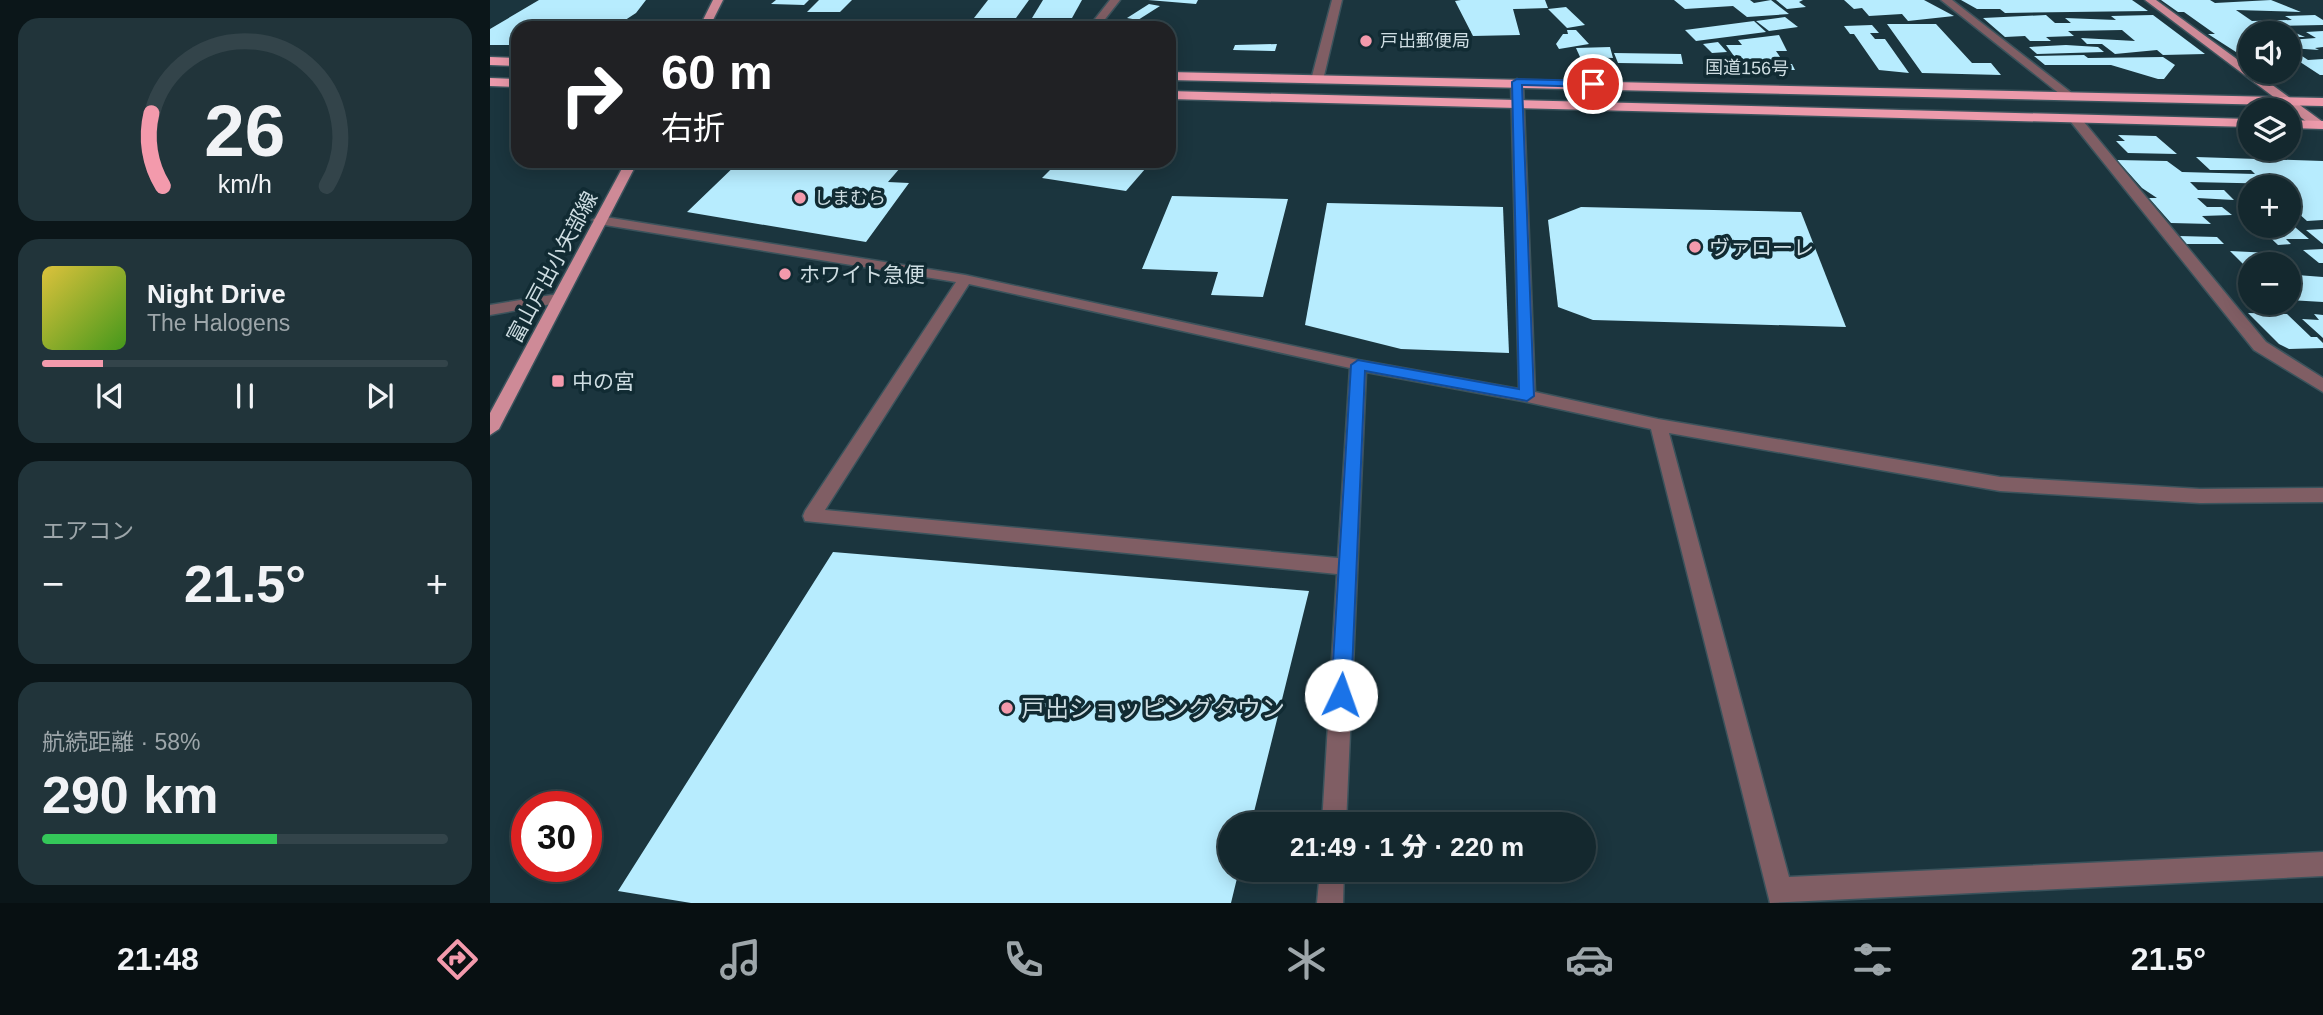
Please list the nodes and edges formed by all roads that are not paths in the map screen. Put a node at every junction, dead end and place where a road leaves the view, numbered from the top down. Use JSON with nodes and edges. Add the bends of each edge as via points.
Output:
{"nodes":[{"id":1,"x":718,"y":0,"type":"edge"},
{"id":2,"x":1115,"y":0,"type":"edge"},
{"id":3,"x":1337,"y":0,"type":"edge"},
{"id":4,"x":1946,"y":0,"type":"edge"},
{"id":5,"x":2150,"y":0,"type":"edge"},
{"id":6,"x":708,"y":21,"type":"edge"},
{"id":7,"x":1098,"y":21,"type":"edge"},
{"id":8,"x":490,"y":61,"type":"edge"},
{"id":9,"x":511,"y":62,"type":"edge"},
{"id":10,"x":1176,"y":76,"type":"edge"},
{"id":11,"x":1317,"y":80,"type":"junction"},
{"id":12,"x":490,"y":82,"type":"edge"},
{"id":13,"x":1517,"y":82,"type":"junction"},
{"id":14,"x":511,"y":83,"type":"edge"},
{"id":15,"x":1176,"y":95,"type":"edge"},
{"id":16,"x":2069,"y":96,"type":"junction"},
{"id":17,"x":2285,"y":98,"type":"edge"},
{"id":18,"x":2238,"y":101,"type":"edge"},
{"id":19,"x":2301,"y":102,"type":"edge"},
{"id":20,"x":1519,"y":103,"type":"junction"},
{"id":21,"x":2323,"y":103,"type":"edge"},
{"id":22,"x":2301,"y":110,"type":"edge"},
{"id":23,"x":2076,"y":119,"type":"junction"},
{"id":24,"x":2238,"y":123,"type":"edge"},
{"id":25,"x":2301,"y":125,"type":"edge"},
{"id":26,"x":2322,"y":126,"type":"edge"},
{"id":27,"x":628,"y":168,"type":"edge"},
{"id":28,"x":599,"y":220,"type":"junction"},
{"id":29,"x":965,"y":279,"type":"junction"},
{"id":30,"x":558,"y":299,"type":"junction"},
{"id":31,"x":490,"y":310,"type":"edge"},
{"id":32,"x":1358,"y":365,"type":"junction"},
{"id":33,"x":2323,"y":386,"type":"edge"},
{"id":34,"x":1527,"y":396,"type":"junction"},
{"id":35,"x":1658,"y":425,"type":"junction"},
{"id":36,"x":490,"y":429,"type":"edge"},
{"id":37,"x":2323,"y":495,"type":"edge"},
{"id":38,"x":1347,"y":567,"type":"junction"},
{"id":39,"x":1335,"y":812,"type":"edge"},
{"id":40,"x":2323,"y":864,"type":"edge"},
{"id":41,"x":1331,"y":882,"type":"edge"},
{"id":42,"x":1782,"y":896,"type":"edge"},
{"id":43,"x":1330,"y":903,"type":"edge"}],
"edges":[{"from":1,"to":6,"type":"main road"},
{"from":2,"to":7,"type":"street"},
{"from":3,"to":11,"type":"street"},
{"from":4,"to":16,"type":"street"},
{"from":5,"to":17,"type":"main road"},
{"from":8,"to":9,"type":"highway"},
{"from":10,"to":11,"type":"highway","name":"国道156号"},
{"from":11,"to":13,"type":"highway","name":"国道156号"},
{"from":12,"to":14,"type":"highway"},
{"from":13,"to":16,"type":"highway","name":"国道156号"},
{"from":13,"to":20,"type":"street"},
{"from":15,"to":20,"type":"highway","name":"国道156号"},
{"from":16,"to":18,"type":"highway","name":"国道156号"},
{"from":19,"to":21,"type":"highway","name":"国道156号"},
{"from":20,"to":23,"type":"highway","name":"国道156号"},
{"from":20,"to":34,"type":"street"},
{"from":22,"to":26,"type":"main road"},
{"from":23,"to":24,"type":"highway","name":"国道156号"},
{"from":23,"to":33,"type":"street","via":[[2260,346]]},
{"from":25,"to":26,"type":"highway"},
{"from":27,"to":28,"type":"main road","name":"富山戸出小矢部線"},
{"from":28,"to":29,"type":"street"},
{"from":28,"to":30,"type":"main road","name":"富山戸出小矢部線"},
{"from":29,"to":32,"type":"street"},
{"from":29,"to":38,"type":"street","via":[[812,516]]},
{"from":30,"to":31,"type":"street"},
{"from":30,"to":36,"type":"main road","name":"富山戸出小矢部線"},
{"from":32,"to":34,"type":"street"},
{"from":32,"to":38,"type":"street"},
{"from":34,"to":35,"type":"street"},
{"from":35,"to":37,"type":"street","via":[[2000,484],[2200,496]]},
{"from":35,"to":42,"type":"street"},
{"from":38,"to":39,"type":"street"},
{"from":40,"to":42,"type":"street"},
{"from":41,"to":43,"type":"street"}]}
